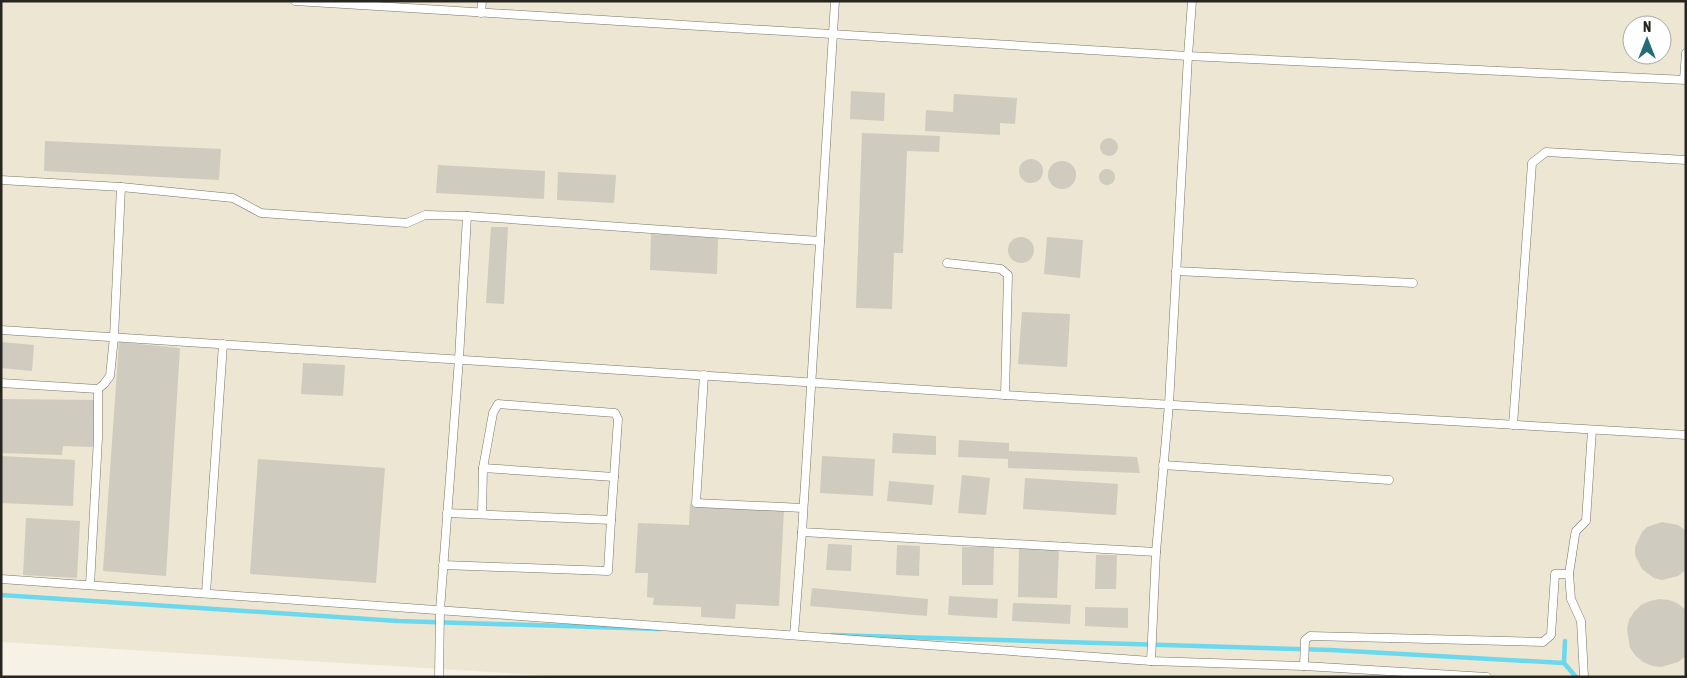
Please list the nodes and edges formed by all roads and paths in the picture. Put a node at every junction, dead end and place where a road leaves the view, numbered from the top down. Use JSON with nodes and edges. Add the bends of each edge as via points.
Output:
{"nodes":[{"id":1,"x":294,"y":1,"type":"edge"},
{"id":2,"x":482,"y":1,"type":"edge"},
{"id":3,"x":836,"y":1,"type":"edge"},
{"id":4,"x":1192,"y":1,"type":"edge"},
{"id":5,"x":481,"y":13,"type":"junction"},
{"id":6,"x":833,"y":35,"type":"junction"},
{"id":7,"x":1686,"y":53,"type":"edge"},
{"id":8,"x":1188,"y":56,"type":"junction"},
{"id":9,"x":1685,"y":79,"type":"edge"},
{"id":10,"x":1686,"y":160,"type":"edge"},
{"id":11,"x":1,"y":180,"type":"edge"},
{"id":12,"x":121,"y":187,"type":"junction"},
{"id":13,"x":467,"y":216,"type":"junction"},
{"id":14,"x":820,"y":241,"type":"junction"},
{"id":15,"x":947,"y":263,"type":"dead end"},
{"id":16,"x":1176,"y":272,"type":"junction"},
{"id":17,"x":1413,"y":282,"type":"dead end"},
{"id":18,"x":1,"y":330,"type":"edge"},
{"id":19,"x":114,"y":338,"type":"junction"},
{"id":20,"x":223,"y":344,"type":"junction"},
{"id":21,"x":459,"y":359,"type":"junction"},
{"id":22,"x":704,"y":375,"type":"junction"},
{"id":23,"x":1,"y":382,"type":"edge"},
{"id":24,"x":812,"y":382,"type":"junction"},
{"id":25,"x":98,"y":388,"type":"junction"},
{"id":26,"x":1005,"y":395,"type":"junction"},
{"id":27,"x":1168,"y":404,"type":"junction"},
{"id":28,"x":1513,"y":425,"type":"junction"},
{"id":29,"x":1592,"y":430,"type":"junction"},
{"id":30,"x":1686,"y":435,"type":"edge"},
{"id":31,"x":1163,"y":465,"type":"junction"},
{"id":32,"x":483,"y":468,"type":"junction"},
{"id":33,"x":614,"y":477,"type":"junction"},
{"id":34,"x":1389,"y":480,"type":"dead end"},
{"id":35,"x":804,"y":508,"type":"junction"},
{"id":36,"x":447,"y":513,"type":"junction"},
{"id":37,"x":482,"y":514,"type":"junction"},
{"id":38,"x":611,"y":520,"type":"junction"},
{"id":39,"x":802,"y":532,"type":"junction"},
{"id":40,"x":1156,"y":552,"type":"junction"},
{"id":41,"x":443,"y":565,"type":"junction"},
{"id":42,"x":1570,"y":574,"type":"junction"},
{"id":43,"x":1,"y":579,"type":"edge"},
{"id":44,"x":90,"y":585,"type":"junction"},
{"id":45,"x":206,"y":593,"type":"junction"},
{"id":46,"x":440,"y":610,"type":"junction"},
{"id":47,"x":794,"y":635,"type":"junction"},
{"id":48,"x":1151,"y":661,"type":"junction"},
{"id":49,"x":1304,"y":666,"type":"junction"},
{"id":50,"x":438,"y":677,"type":"edge"},
{"id":51,"x":1487,"y":677,"type":"edge"},
{"id":52,"x":1584,"y":677,"type":"edge"}],
"edges":[{"from":1,"to":5,"type":"lane"},
{"from":2,"to":5,"type":"lane"},
{"from":3,"to":6,"type":"lane"},
{"from":4,"to":8,"type":"lane"},
{"from":5,"to":6,"type":"lane"},
{"from":6,"to":8,"type":"lane"},
{"from":6,"to":14,"type":"lane"},
{"from":7,"to":9,"type":"lane"},
{"from":8,"to":9,"type":"lane"},
{"from":8,"to":16,"type":"lane"},
{"from":10,"to":28,"type":"lane","via":[[1546,152],[1532,163]]},
{"from":11,"to":12,"type":"lane"},
{"from":12,"to":13,"type":"lane","via":[[233,198],[261,213],[407,223],[425,214]]},
{"from":12,"to":19,"type":"lane"},
{"from":13,"to":14,"type":"lane"},
{"from":13,"to":21,"type":"lane"},
{"from":14,"to":24,"type":"lane"},
{"from":15,"to":26,"type":"lane","via":[[1001,268],[1008,275]]},
{"from":16,"to":17,"type":"lane"},
{"from":16,"to":27,"type":"lane"},
{"from":18,"to":19,"type":"lane"},
{"from":19,"to":20,"type":"lane"},
{"from":19,"to":25,"type":"lane","via":[[110,376]]},
{"from":20,"to":21,"type":"lane"},
{"from":20,"to":45,"type":"lane"},
{"from":21,"to":22,"type":"lane"},
{"from":21,"to":36,"type":"lane"},
{"from":22,"to":24,"type":"lane"},
{"from":22,"to":35,"type":"lane","via":[[696,503]]},
{"from":23,"to":25,"type":"lane"},
{"from":24,"to":26,"type":"lane"},
{"from":24,"to":35,"type":"lane"},
{"from":25,"to":44,"type":"lane"},
{"from":26,"to":27,"type":"lane"},
{"from":27,"to":28,"type":"lane"},
{"from":27,"to":31,"type":"lane"},
{"from":28,"to":29,"type":"lane"},
{"from":29,"to":30,"type":"lane"},
{"from":29,"to":42,"type":"lane","via":[[1586,521],[1576,531]]},
{"from":31,"to":34,"type":"lane"},
{"from":31,"to":40,"type":"lane"},
{"from":32,"to":33,"type":"lane"},
{"from":32,"to":33,"type":"lane","via":[[493,413],[498,404],[615,413],[618,419]]},
{"from":32,"to":37,"type":"lane"},
{"from":33,"to":38,"type":"lane"},
{"from":35,"to":39,"type":"lane"},
{"from":36,"to":37,"type":"lane"},
{"from":36,"to":41,"type":"lane"},
{"from":37,"to":38,"type":"lane"},
{"from":38,"to":41,"type":"lane","via":[[608,571]]},
{"from":39,"to":40,"type":"lane"},
{"from":39,"to":47,"type":"lane"},
{"from":40,"to":48,"type":"lane"},
{"from":41,"to":46,"type":"lane"},
{"from":42,"to":49,"type":"lane","via":[[1555,574],[1551,635],[1544,642],[1310,636],[1305,640]]},
{"from":42,"to":52,"type":"lane","via":[[1571,599],[1581,620]]},
{"from":43,"to":44,"type":"lane"},
{"from":44,"to":45,"type":"lane"},
{"from":45,"to":46,"type":"lane"},
{"from":46,"to":47,"type":"lane"},
{"from":46,"to":50,"type":"lane"},
{"from":47,"to":48,"type":"lane"},
{"from":48,"to":49,"type":"lane"},
{"from":49,"to":51,"type":"lane"}]}
